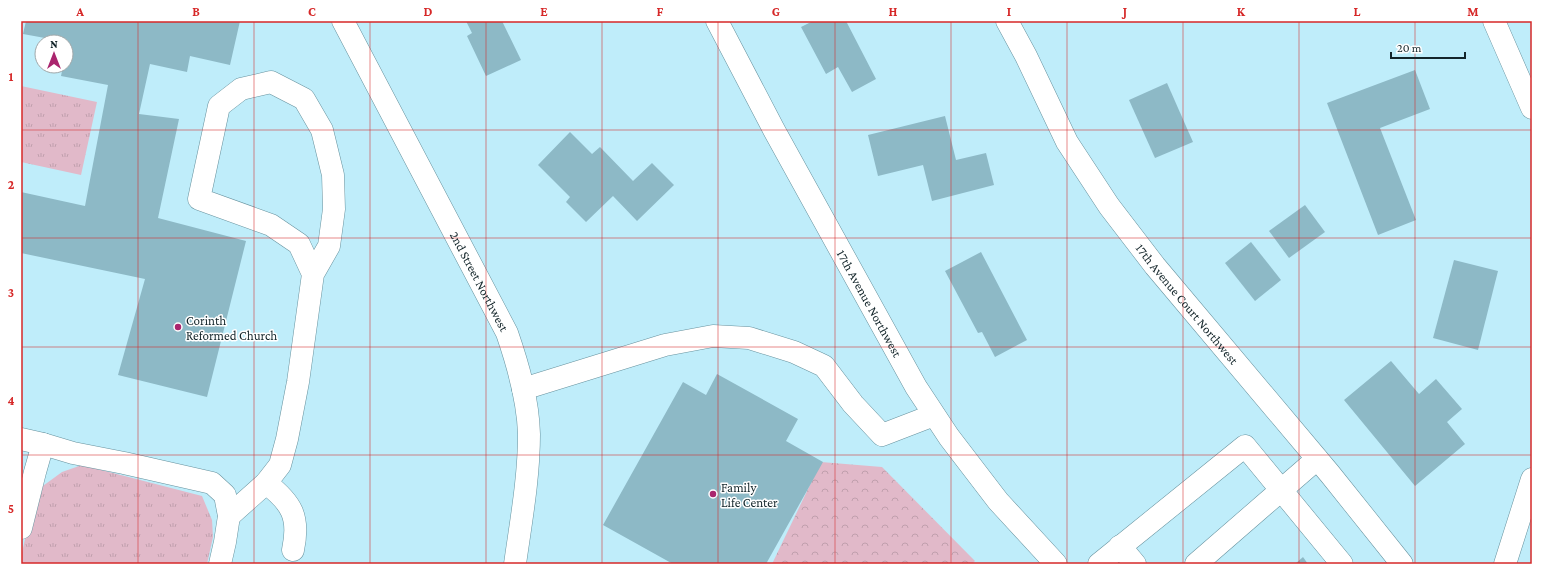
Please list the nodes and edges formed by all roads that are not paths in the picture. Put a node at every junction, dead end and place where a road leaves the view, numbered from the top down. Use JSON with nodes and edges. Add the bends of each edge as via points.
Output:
{"nodes":[{"id":1,"x":343,"y":21,"type":"edge"},
{"id":2,"x":717,"y":21,"type":"edge"},
{"id":3,"x":1007,"y":21,"type":"edge"},
{"id":4,"x":1494,"y":21,"type":"edge"},
{"id":5,"x":1532,"y":108,"type":"edge"},
{"id":6,"x":312,"y":274,"type":"junction"},
{"id":7,"x":523,"y":389,"type":"junction"},
{"id":8,"x":934,"y":415,"type":"junction"},
{"id":9,"x":21,"y":439,"type":"edge"},
{"id":10,"x":44,"y":444,"type":"junction"},
{"id":11,"x":1317,"y":459,"type":"junction"},
{"id":12,"x":1532,"y":479,"type":"edge"},
{"id":13,"x":266,"y":483,"type":"junction"},
{"id":14,"x":1282,"y":490,"type":"junction"},
{"id":15,"x":229,"y":516,"type":"junction"},
{"id":16,"x":21,"y":528,"type":"edge"},
{"id":17,"x":1120,"y":546,"type":"junction"},
{"id":18,"x":293,"y":550,"type":"dead end"},
{"id":19,"x":220,"y":564,"type":"edge"},
{"id":20,"x":515,"y":564,"type":"edge"},
{"id":21,"x":1056,"y":564,"type":"edge"},
{"id":22,"x":1099,"y":564,"type":"edge"},
{"id":23,"x":1135,"y":564,"type":"edge"},
{"id":24,"x":1196,"y":564,"type":"edge"},
{"id":25,"x":1342,"y":564,"type":"edge"},
{"id":26,"x":1402,"y":564,"type":"edge"},
{"id":27,"x":1506,"y":564,"type":"edge"}],
"edges":[{"from":1,"to":7,"type":"street","name":"2nd Street Northwest","via":[[507,333]]},
{"from":2,"to":8,"type":"street","name":"17th Avenue Northwest","via":[[774,130]]},
{"from":3,"to":11,"type":"street","name":"17th Avenue Court Northwest","via":[[1067,142],[1109,206],[1155,266]]},
{"from":4,"to":5,"type":"street"},
{"from":6,"to":6,"type":"street","via":[[329,246],[334,209],[333,175],[322,130],[304,99],[271,82],[241,88],[219,106],[199,200],[271,225],[299,244]]},
{"from":6,"to":13,"type":"street","via":[[302,361],[287,440],[280,465]]},
{"from":7,"to":8,"type":"street","via":[[665,345],[713,336],[749,338],[794,352],[824,366],[853,404],[882,435]]},
{"from":7,"to":20,"type":"street","name":"2nd Street Northwest","via":[[529,432],[528,476]]},
{"from":8,"to":21,"type":"street","name":"17th Avenue Northwest","via":[[998,501]]},
{"from":9,"to":10,"type":"street"},
{"from":10,"to":15,"type":"street","via":[[73,453],[124,462],[212,484],[225,495]]},
{"from":10,"to":16,"type":"street"},
{"from":11,"to":14,"type":"street"},
{"from":11,"to":26,"type":"street","name":"17th Avenue Court Northwest"},
{"from":12,"to":27,"type":"street"},
{"from":13,"to":15,"type":"street"},
{"from":13,"to":18,"type":"street","via":[[281,495],[293,514],[296,534]]},
{"from":14,"to":17,"type":"street","via":[[1244,446]]},
{"from":14,"to":24,"type":"street"},
{"from":14,"to":25,"type":"street"},
{"from":15,"to":19,"type":"street"},
{"from":17,"to":22,"type":"street"},
{"from":17,"to":23,"type":"street"}]}
